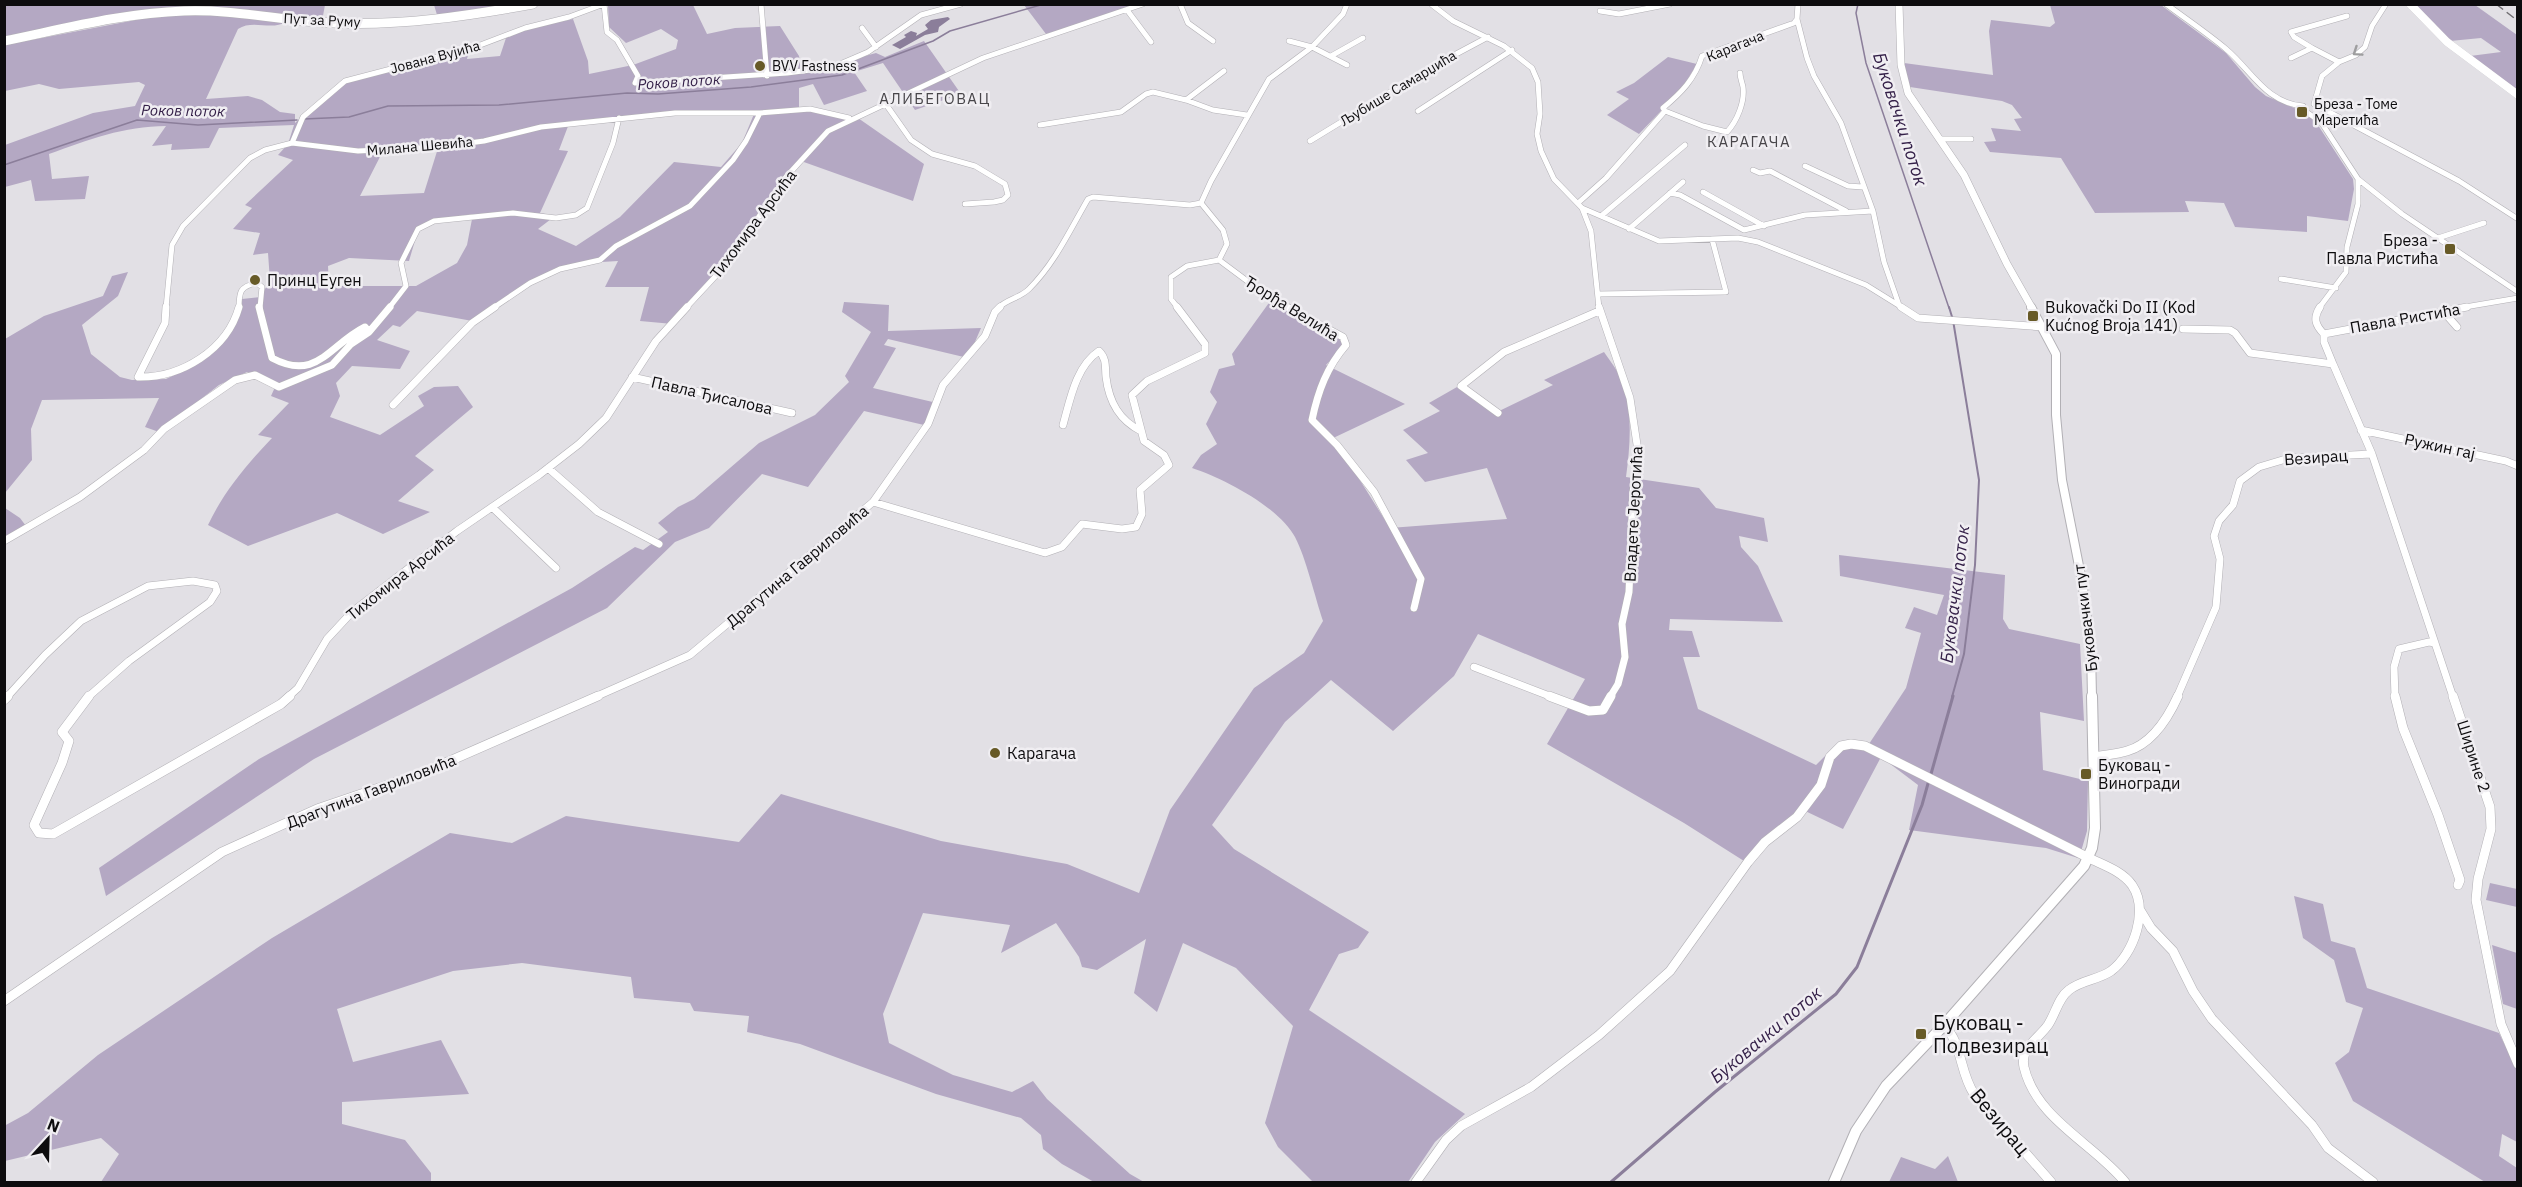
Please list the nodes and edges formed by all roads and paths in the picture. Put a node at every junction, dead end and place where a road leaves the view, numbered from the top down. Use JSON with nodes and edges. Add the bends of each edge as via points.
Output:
{"nodes":[{"id":1,"x":533,"y":4,"type":"edge"},
{"id":2,"x":604,"y":4,"type":"edge"},
{"id":3,"x":761,"y":4,"type":"edge"},
{"id":4,"x":961,"y":4,"type":"edge"},
{"id":5,"x":1143,"y":4,"type":"edge"},
{"id":6,"x":1180,"y":4,"type":"edge"},
{"id":7,"x":1347,"y":4,"type":"edge"},
{"id":8,"x":1431,"y":4,"type":"edge"},
{"id":9,"x":1670,"y":4,"type":"edge"},
{"id":10,"x":1798,"y":4,"type":"edge"},
{"id":11,"x":1899,"y":4,"type":"edge"},
{"id":12,"x":2166,"y":4,"type":"edge"},
{"id":13,"x":2386,"y":4,"type":"edge"},
{"id":14,"x":2410,"y":4,"type":"edge"},
{"id":15,"x":1127,"y":10,"type":"junction"},
{"id":16,"x":1600,"y":11,"type":"dead end"},
{"id":17,"x":2347,"y":16,"type":"dead end"},
{"id":18,"x":1797,"y":18,"type":"junction"},
{"id":19,"x":862,"y":28,"type":"dead end"},
{"id":20,"x":1488,"y":37,"type":"junction"},
{"id":21,"x":1363,"y":38,"type":"dead end"},
{"id":22,"x":4,"y":41,"type":"edge"},
{"id":23,"x":1213,"y":41,"type":"dead end"},
{"id":24,"x":1289,"y":41,"type":"dead end"},
{"id":25,"x":1151,"y":42,"type":"dead end"},
{"id":26,"x":876,"y":47,"type":"junction"},
{"id":27,"x":1312,"y":47,"type":"junction"},
{"id":28,"x":2312,"y":48,"type":"junction"},
{"id":29,"x":1512,"y":50,"type":"junction"},
{"id":30,"x":1331,"y":56,"type":"junction"},
{"id":31,"x":2291,"y":58,"type":"dead end"},
{"id":32,"x":2339,"y":62,"type":"junction"},
{"id":33,"x":1347,"y":65,"type":"dead end"},
{"id":34,"x":1224,"y":71,"type":"dead end"},
{"id":35,"x":1740,"y":73,"type":"dead end"},
{"id":36,"x":767,"y":76,"type":"junction"},
{"id":37,"x":2517,"y":95,"type":"edge"},
{"id":38,"x":1186,"y":100,"type":"junction"},
{"id":39,"x":885,"y":103,"type":"junction"},
{"id":40,"x":2313,"y":104,"type":"junction"},
{"id":41,"x":2300,"y":107,"type":"junction"},
{"id":42,"x":1418,"y":111,"type":"dead end"},
{"id":43,"x":1665,"y":111,"type":"junction"},
{"id":44,"x":760,"y":113,"type":"junction"},
{"id":45,"x":1247,"y":115,"type":"junction"},
{"id":46,"x":620,"y":118,"type":"junction"},
{"id":47,"x":851,"y":118,"type":"junction"},
{"id":48,"x":1040,"y":125,"type":"dead end"},
{"id":49,"x":1971,"y":139,"type":"dead end"},
{"id":50,"x":1940,"y":140,"type":"junction"},
{"id":51,"x":1310,"y":141,"type":"dead end"},
{"id":52,"x":292,"y":143,"type":"junction"},
{"id":53,"x":1685,"y":145,"type":"dead end"},
{"id":54,"x":1805,"y":165,"type":"dead end"},
{"id":55,"x":1753,"y":170,"type":"dead end"},
{"id":56,"x":2358,"y":179,"type":"junction"},
{"id":57,"x":1683,"y":182,"type":"dead end"},
{"id":58,"x":1863,"y":187,"type":"junction"},
{"id":59,"x":1703,"y":192,"type":"dead end"},
{"id":60,"x":1670,"y":193,"type":"junction"},
{"id":61,"x":1201,"y":203,"type":"junction"},
{"id":62,"x":965,"y":204,"type":"dead end"},
{"id":63,"x":1580,"y":205,"type":"junction"},
{"id":64,"x":1847,"y":211,"type":"junction"},
{"id":65,"x":1873,"y":211,"type":"junction"},
{"id":66,"x":1601,"y":216,"type":"junction"},
{"id":67,"x":2517,"y":219,"type":"edge"},
{"id":68,"x":2484,"y":223,"type":"dead end"},
{"id":69,"x":1764,"y":226,"type":"junction"},
{"id":70,"x":1629,"y":230,"type":"junction"},
{"id":71,"x":2438,"y":238,"type":"junction"},
{"id":72,"x":1712,"y":239,"type":"junction"},
{"id":73,"x":1220,"y":260,"type":"junction"},
{"id":74,"x":2281,"y":279,"type":"dead end"},
{"id":75,"x":2336,"y":288,"type":"junction"},
{"id":76,"x":2517,"y":292,"type":"edge"},
{"id":77,"x":1598,"y":294,"type":"junction"},
{"id":78,"x":2517,"y":298,"type":"edge"},
{"id":79,"x":1902,"y":309,"type":"junction"},
{"id":80,"x":1599,"y":311,"type":"junction"},
{"id":81,"x":2443,"y":311,"type":"junction"},
{"id":82,"x":2043,"y":327,"type":"junction"},
{"id":83,"x":2457,"y":327,"type":"dead end"},
{"id":84,"x":2183,"y":329,"type":"dead end"},
{"id":85,"x":369,"y":332,"type":"junction"},
{"id":86,"x":2324,"y":334,"type":"junction"},
{"id":87,"x":2333,"y":364,"type":"junction"},
{"id":88,"x":632,"y":377,"type":"junction"},
{"id":89,"x":393,"y":405,"type":"dead end"},
{"id":90,"x":792,"y":413,"type":"dead end"},
{"id":91,"x":1498,"y":413,"type":"dead end"},
{"id":92,"x":1063,"y":425,"type":"dead end"},
{"id":93,"x":2361,"y":430,"type":"junction"},
{"id":94,"x":1141,"y":431,"type":"junction"},
{"id":95,"x":2372,"y":454,"type":"junction"},
{"id":96,"x":2517,"y":459,"type":"edge"},
{"id":97,"x":2506,"y":461,"type":"junction"},
{"id":98,"x":2517,"y":466,"type":"edge"},
{"id":99,"x":548,"y":468,"type":"junction"},
{"id":100,"x":873,"y":502,"type":"junction"},
{"id":101,"x":492,"y":507,"type":"junction"},
{"id":102,"x":4,"y":541,"type":"edge"},
{"id":103,"x":659,"y":544,"type":"dead end"},
{"id":104,"x":556,"y":568,"type":"dead end"},
{"id":105,"x":1414,"y":608,"type":"dead end"},
{"id":106,"x":2435,"y":643,"type":"junction"},
{"id":107,"x":1474,"y":667,"type":"dead end"},
{"id":108,"x":4,"y":700,"type":"edge"},
{"id":109,"x":2094,"y":757,"type":"junction"},
{"id":110,"x":2089,"y":858,"type":"junction"},
{"id":111,"x":2458,"y":885,"type":"dead end"},
{"id":112,"x":2140,"y":909,"type":"junction"},
{"id":113,"x":4,"y":1001,"type":"edge"},
{"id":114,"x":1944,"y":1025,"type":"junction"},
{"id":115,"x":2517,"y":1064,"type":"edge"},
{"id":116,"x":1416,"y":1182,"type":"edge"},
{"id":117,"x":1834,"y":1182,"type":"edge"},
{"id":118,"x":2051,"y":1182,"type":"edge"},
{"id":119,"x":2125,"y":1182,"type":"edge"},
{"id":120,"x":2373,"y":1182,"type":"edge"}],
"edges":[{"from":1,"to":22,"type":"main road","name":"Пут за Руму","via":[[380,23],[176,11],[129,16]]},
{"from":2,"to":36,"type":"street","via":[[607,32],[624,50],[638,76],[635,83]]},
{"from":2,"to":52,"type":"street","name":"Јована Вујића","via":[[476,47],[345,81],[303,117]]},
{"from":3,"to":36,"type":"street"},
{"from":4,"to":26,"type":"street","via":[[922,15]]},
{"from":5,"to":15,"type":"street","name":"Тихомира Арсића"},
{"from":6,"to":23,"type":"street","via":[[1188,23]]},
{"from":7,"to":27,"type":"street","via":[[1343,14]]},
{"from":8,"to":20,"type":"street","name":"Владете Јеротића","via":[[1453,21]]},
{"from":9,"to":16,"type":"street","via":[[1619,14]]},
{"from":10,"to":18,"type":"street"},
{"from":11,"to":50,"type":"street","name":"Буковачки пут","via":[[1901,65],[1906,86],[1913,103]]},
{"from":12,"to":41,"type":"street","via":[[2232,53],[2264,90]]},
{"from":13,"to":32,"type":"street","one_way":true,"via":[[2365,47]]},
{"from":14,"to":37,"type":"main road","via":[[2454,48]]},
{"from":15,"to":25,"type":"street"},
{"from":15,"to":39,"type":"street","name":"Тихомира Арсића","via":[[983,58]]},
{"from":17,"to":28,"type":"street","via":[[2291,32]]},
{"from":18,"to":43,"type":"street","name":"Карагача","via":[[1794,23],[1702,56],[1685,91]]},
{"from":18,"to":58,"type":"street","via":[[1814,76],[1841,123]]},
{"from":19,"to":26,"type":"street"},
{"from":20,"to":29,"type":"street","name":"Владете Јеротића"},
{"from":20,"to":51,"type":"street","name":"Љубише Самарџића"},
{"from":21,"to":30,"type":"street"},
{"from":24,"to":27,"type":"street"},
{"from":26,"to":36,"type":"street","via":[[832,67]]},
{"from":27,"to":30,"type":"street"},
{"from":27,"to":45,"type":"street","via":[[1269,79]]},
{"from":28,"to":31,"type":"street"},
{"from":28,"to":32,"type":"street"},
{"from":29,"to":42,"type":"street"},
{"from":29,"to":63,"type":"street","name":"Владете Јеротића","via":[[1532,68],[1538,82],[1537,134],[1546,164],[1554,179]]},
{"from":30,"to":33,"type":"street"},
{"from":32,"to":40,"type":"street","via":[[2319,82]]},
{"from":34,"to":38,"type":"street"},
{"from":35,"to":43,"type":"street","name":"Карагача","via":[[1743,91],[1736,121],[1727,132]]},
{"from":38,"to":45,"type":"street","via":[[1213,110]]},
{"from":38,"to":48,"type":"street","via":[[1153,92],[1121,112]]},
{"from":39,"to":47,"type":"street","name":"Тихомира Арсића"},
{"from":39,"to":62,"type":"street","via":[[911,140],[932,154],[975,166],[1005,184],[1008,195],[1003,200]]},
{"from":40,"to":41,"type":"street"},
{"from":40,"to":67,"type":"street","via":[[2471,188]]},
{"from":41,"to":56,"type":"street","via":[[2320,122]]},
{"from":43,"to":63,"type":"street","name":"Карагача"},
{"from":44,"to":46,"type":"street","name":"Милана Шевића","via":[[675,113]]},
{"from":44,"to":47,"type":"street","name":"Милана Шевића","via":[[810,109]]},
{"from":44,"to":89,"type":"street","via":[[733,160],[690,206],[616,246],[600,260],[561,269],[520,290],[472,323]]},
{"from":45,"to":61,"type":"street"},
{"from":46,"to":52,"type":"street","name":"Милана Шевића","via":[[541,127],[439,147],[358,151]]},
{"from":46,"to":85,"type":"street","via":[[587,208],[576,215],[556,218],[513,213],[434,221],[418,229],[401,263],[406,286]]},
{"from":47,"to":88,"type":"street","name":"Тихомира Арсића","via":[[828,130],[786,177],[734,254],[675,318]]},
{"from":49,"to":50,"type":"street"},
{"from":50,"to":82,"type":"street","name":"Буковачки пут","via":[[1964,175]]},
{"from":52,"to":85,"type":"street","via":[[250,158],[183,226],[172,245],[165,323],[138,377],[172,374],[207,354],[235,321],[241,304],[239,292],[245,285],[257,283],[262,287],[259,305],[272,358],[294,368],[312,364],[354,331],[365,327]]},
{"from":53,"to":66,"type":"street"},
{"from":54,"to":58,"type":"street","via":[[1848,186]]},
{"from":55,"to":64,"type":"street","via":[[1770,171]]},
{"from":56,"to":71,"type":"street"},
{"from":56,"to":75,"type":"street","via":[[2359,200],[2347,247],[2346,274]]},
{"from":57,"to":60,"type":"street"},
{"from":58,"to":65,"type":"street"},
{"from":59,"to":69,"type":"street"},
{"from":60,"to":69,"type":"street","via":[[1744,230]]},
{"from":60,"to":70,"type":"street"},
{"from":61,"to":73,"type":"street","via":[[1228,242]]},
{"from":61,"to":100,"type":"street","via":[[1088,199],[1047,271],[1026,292],[1005,301],[995,312],[985,336],[943,385],[928,424]]},
{"from":63,"to":66,"type":"street"},
{"from":63,"to":77,"type":"street","name":"Владете Јеротића","via":[[1591,231]]},
{"from":64,"to":65,"type":"street"},
{"from":64,"to":69,"type":"street","via":[[1805,215]]},
{"from":65,"to":79,"type":"street","via":[[1886,271]]},
{"from":66,"to":70,"type":"street"},
{"from":68,"to":71,"type":"street"},
{"from":70,"to":72,"type":"street","via":[[1659,241]]},
{"from":71,"to":76,"type":"street"},
{"from":72,"to":77,"type":"street","via":[[1726,292]]},
{"from":72,"to":79,"type":"street","via":[[1758,242],[1854,279]]},
{"from":73,"to":94,"type":"street","name":"Драгутина Гавриловића","via":[[1188,264],[1171,277],[1171,299],[1205,344],[1205,353],[1140,384],[1132,395]]},
{"from":73,"to":105,"type":"street","name":"Ђорђа Велића","via":[[1270,298],[1343,337],[1346,345],[1331,361],[1318,388],[1312,420],[1374,492],[1421,579]]},
{"from":74,"to":75,"type":"street"},
{"from":75,"to":86,"type":"street","via":[[2317,311],[2318,326]]},
{"from":77,"to":80,"type":"street","name":"Владете Јеротића"},
{"from":78,"to":81,"type":"street","name":"Павла Ристића"},
{"from":79,"to":82,"type":"street","via":[[1918,318]]},
{"from":80,"to":91,"type":"street","via":[[1504,352],[1461,386]]},
{"from":80,"to":107,"type":"street","name":"Владете Јеротића","via":[[1630,398],[1638,451],[1632,493],[1629,592],[1622,624],[1625,657],[1620,677],[1603,710],[1594,712]]},
{"from":81,"to":83,"type":"street"},
{"from":81,"to":86,"type":"street","name":"Павла Ристића"},
{"from":82,"to":109,"type":"street","name":"Буковачки пут","via":[[2056,354],[2062,480],[2087,613]]},
{"from":84,"to":87,"type":"street","via":[[2230,330],[2250,353]]},
{"from":85,"to":102,"type":"street","via":[[351,344],[332,365],[279,387],[255,375],[235,380],[164,429],[144,450],[80,497]]},
{"from":86,"to":87,"type":"street"},
{"from":87,"to":93,"type":"street","name":"Везирац"},
{"from":88,"to":90,"type":"street","name":"Павла Ђисалова"},
{"from":88,"to":99,"type":"street","name":"Тихомира Арсића","via":[[606,418]]},
{"from":92,"to":94,"type":"street","via":[[1079,377],[1093,353],[1099,351],[1106,357],[1113,407],[1132,428]]},
{"from":93,"to":95,"type":"street","name":"Везирац"},
{"from":93,"to":97,"type":"street","name":"Ружин гај"},
{"from":94,"to":100,"type":"street","name":"Драгутина Гавриловића","via":[[1144,441],[1164,455],[1169,465],[1162,476],[1140,490],[1142,514],[1136,527],[1123,531],[1096,522],[1082,524],[1062,547],[1045,553]]},
{"from":95,"to":106,"type":"street","name":"Ширине 2"},
{"from":95,"to":109,"type":"street","name":"Везирац","via":[[2289,458],[2259,467],[2240,481],[2233,506],[2219,521],[2214,536],[2220,559],[2216,607],[2173,707],[2152,737],[2129,751]]},
{"from":96,"to":97,"type":"street"},
{"from":97,"to":98,"type":"street","name":"Ружин гај"},
{"from":99,"to":101,"type":"street","name":"Тихомира Арсића"},
{"from":99,"to":103,"type":"street","via":[[598,512]]},
{"from":100,"to":113,"type":"street","name":"Драгутина Гавриловића","via":[[690,655],[420,774],[317,809],[222,852]]},
{"from":101,"to":104,"type":"street"},
{"from":101,"to":108,"type":"street","name":"Тихомира Арсића","via":[[346,617],[327,639],[298,688],[281,704],[53,834],[39,833],[34,825],[65,758],[69,741],[63,732],[71,716],[132,659],[210,602],[217,591],[214,585],[193,581],[148,586],[81,621]]},
{"from":106,"to":111,"type":"street","via":[[2399,649],[2394,660],[2395,691],[2400,718],[2435,808],[2460,880]]},
{"from":106,"to":115,"type":"street","name":"Ширине 2","via":[[2490,807],[2490,828],[2476,900],[2501,1024]]},
{"from":109,"to":110,"type":"street","name":"Буковачки пут","via":[[2095,828]]},
{"from":110,"to":112,"type":"street","via":[[2132,885]]},
{"from":110,"to":114,"type":"street","name":"Буковачки пут"},
{"from":110,"to":116,"type":"street","via":[[1865,746],[1840,746],[1830,757],[1821,785],[1797,817],[1748,861],[1670,971],[1599,1035],[1531,1087],[1461,1126]]},
{"from":112,"to":119,"type":"street","via":[[2124,958],[2102,977],[2067,992],[2022,1060],[2038,1098],[2058,1122],[2096,1151]]},
{"from":112,"to":120,"type":"street","via":[[2151,928],[2173,951],[2193,992],[2212,1019],[2312,1125],[2328,1148]]},
{"from":114,"to":117,"type":"street","name":"Буковачки пут","via":[[1875,1100],[1856,1131]]},
{"from":114,"to":118,"type":"street","name":"Везирац","via":[[1954,1036],[1967,1083],[1974,1094]]}]}
